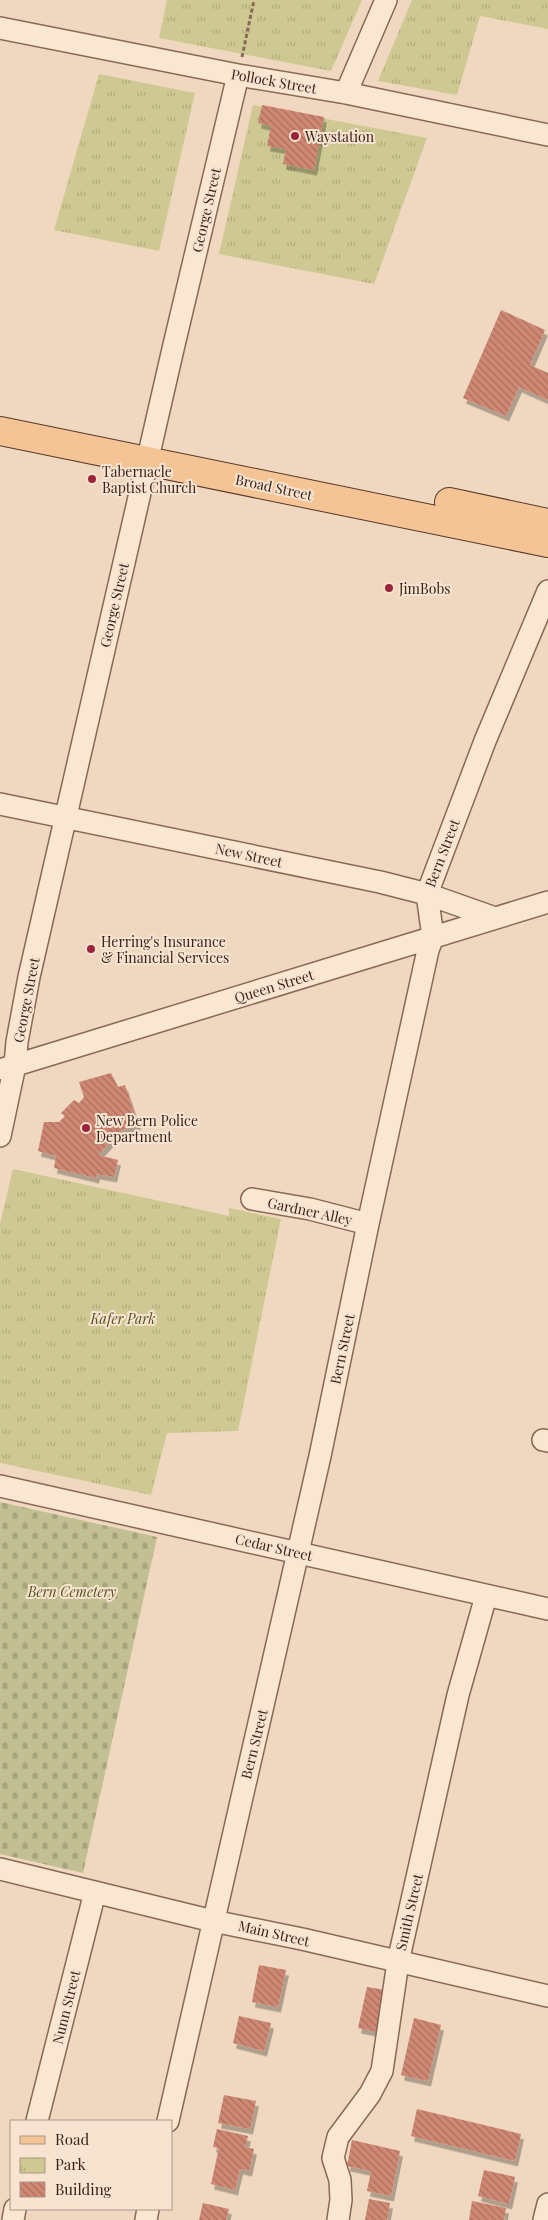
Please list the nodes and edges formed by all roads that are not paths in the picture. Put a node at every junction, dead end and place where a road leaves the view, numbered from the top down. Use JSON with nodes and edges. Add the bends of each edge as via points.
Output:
{"nodes":[{"id":1,"x":386,"y":0,"type":"edge"},
{"id":2,"x":0,"y":28,"type":"edge"},
{"id":3,"x":238,"y":75,"type":"junction"},
{"id":4,"x":346,"y":93,"type":"junction"},
{"id":5,"x":548,"y":135,"type":"edge"},
{"id":6,"x":0,"y":411,"type":"edge"},
{"id":7,"x":0,"y":431,"type":"edge"},
{"id":8,"x":150,"y":451,"type":"junction"},
{"id":9,"x":548,"y":523,"type":"edge"},
{"id":10,"x":548,"y":543,"type":"edge"},
{"id":11,"x":548,"y":591,"type":"edge"},
{"id":12,"x":0,"y":804,"type":"edge"},
{"id":13,"x":66,"y":818,"type":"junction"},
{"id":14,"x":427,"y":894,"type":"junction"},
{"id":15,"x":548,"y":902,"type":"edge"},
{"id":16,"x":495,"y":918,"type":"junction"},
{"id":17,"x":433,"y":937,"type":"junction"},
{"id":18,"x":8,"y":1068,"type":"edge"},
{"id":19,"x":0,"y":1136,"type":"edge"},
{"id":20,"x":252,"y":1199,"type":"dead end"},
{"id":21,"x":368,"y":1224,"type":"junction"},
{"id":22,"x":0,"y":1486,"type":"edge"},
{"id":23,"x":298,"y":1553,"type":"junction"},
{"id":24,"x":486,"y":1596,"type":"junction"},
{"id":25,"x":548,"y":1609,"type":"edge"},
{"id":26,"x":0,"y":1869,"type":"edge"},
{"id":27,"x":95,"y":1892,"type":"junction"},
{"id":28,"x":213,"y":1921,"type":"junction"},
{"id":29,"x":398,"y":1962,"type":"junction"},
{"id":30,"x":548,"y":1996,"type":"edge"},
{"id":31,"x":37,"y":2120,"type":"edge"},
{"id":32,"x":168,"y":2120,"type":"edge"},
{"id":33,"x":548,"y":2204,"type":"edge"},
{"id":34,"x":338,"y":2220,"type":"edge"},
{"id":35,"x":544,"y":2220,"type":"edge"}],
"edges":[{"from":1,"to":4,"type":"street"},
{"from":2,"to":3,"type":"street","name":"Pollock Street"},
{"from":3,"to":4,"type":"street","name":"Pollock Street"},
{"from":3,"to":8,"type":"street","name":"George Street"},
{"from":4,"to":5,"type":"street","name":"Pollock Street"},
{"from":6,"to":8,"type":"main road","name":"Broad Street"},
{"from":7,"to":8,"type":"main road","name":"Broad Street"},
{"from":8,"to":9,"type":"main road","name":"Broad Street"},
{"from":8,"to":10,"type":"main road","name":"Broad Street"},
{"from":8,"to":13,"type":"street","name":"George Street"},
{"from":11,"to":14,"type":"street","name":"Bern Street","via":[[485,741]]},
{"from":12,"to":13,"type":"street","name":"New Street"},
{"from":13,"to":14,"type":"street","name":"New Street"},
{"from":13,"to":18,"type":"street","name":"George Street","via":[[17,1042]]},
{"from":14,"to":16,"type":"street","name":"New Street"},
{"from":14,"to":17,"type":"street","name":"Bern Street"},
{"from":15,"to":16,"type":"street","name":"Queen Street"},
{"from":16,"to":17,"type":"street","name":"Queen Street"},
{"from":17,"to":18,"type":"street","name":"Queen Street"},
{"from":17,"to":21,"type":"street","name":"Bern Street"},
{"from":18,"to":19,"type":"street","name":"George Street"},
{"from":20,"to":21,"type":"street","name":"Gardner Alley"},
{"from":21,"to":23,"type":"street","name":"Bern Street"},
{"from":22,"to":23,"type":"street","name":"Cedar Street"},
{"from":23,"to":24,"type":"street","name":"Cedar Street"},
{"from":23,"to":28,"type":"street","name":"Bern Street"},
{"from":24,"to":25,"type":"street","name":"Cedar Street"},
{"from":24,"to":29,"type":"street","name":"Smith Street","via":[[458,1695]]},
{"from":26,"to":27,"type":"street","name":"Main Street"},
{"from":27,"to":28,"type":"street","name":"Main Street"},
{"from":27,"to":31,"type":"street","name":"Nunn Street"},
{"from":28,"to":29,"type":"street","name":"Main Street"},
{"from":28,"to":32,"type":"street","name":"Bern Street"},
{"from":29,"to":30,"type":"street","name":"Main Street"},
{"from":29,"to":34,"type":"street","name":"Smith Street","via":[[382,2071],[370,2094],[338,2137],[333,2158],[340,2180]]},
{"from":33,"to":35,"type":"street"}]}
